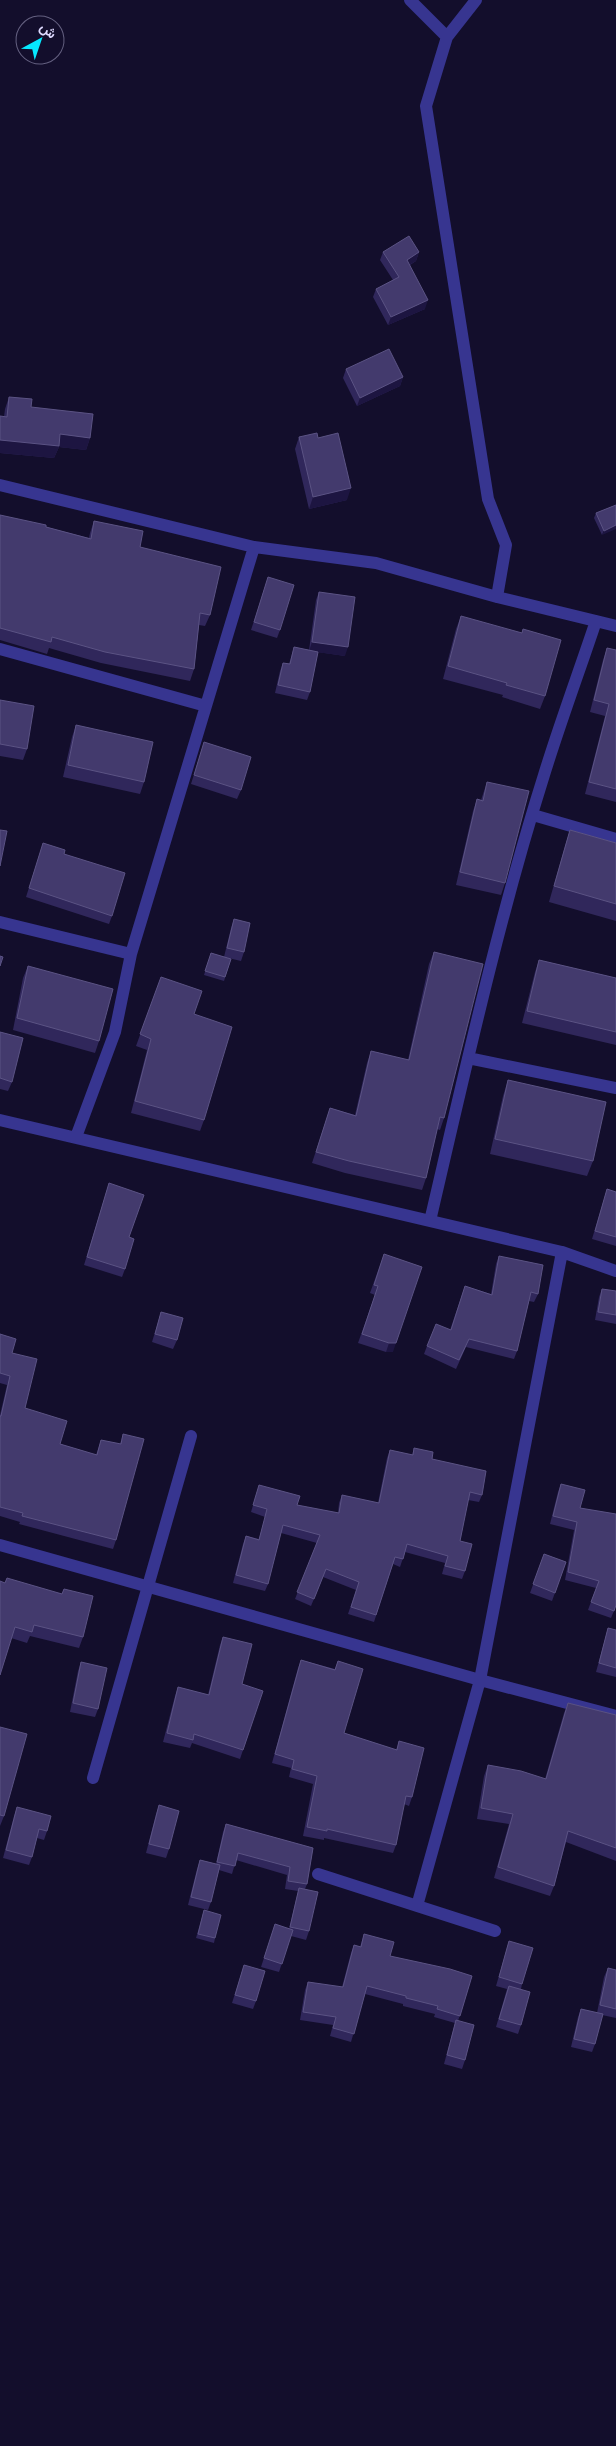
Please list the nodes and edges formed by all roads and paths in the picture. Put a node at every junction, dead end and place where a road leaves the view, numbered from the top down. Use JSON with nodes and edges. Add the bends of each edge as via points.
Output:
{"nodes":[{"id":1,"x":410,"y":0,"type":"edge"},
{"id":2,"x":476,"y":0,"type":"edge"},
{"id":3,"x":447,"y":37,"type":"junction"},
{"id":4,"x":0,"y":485,"type":"edge"},
{"id":5,"x":254,"y":547,"type":"junction"},
{"id":6,"x":497,"y":597,"type":"junction"},
{"id":7,"x":596,"y":621,"type":"junction"},
{"id":8,"x":616,"y":626,"type":"edge"},
{"id":9,"x":0,"y":649,"type":"edge"},
{"id":10,"x":206,"y":706,"type":"junction"},
{"id":11,"x":533,"y":815,"type":"junction"},
{"id":12,"x":616,"y":839,"type":"edge"},
{"id":13,"x":0,"y":922,"type":"edge"},
{"id":14,"x":132,"y":954,"type":"junction"},
{"id":15,"x":468,"y":1058,"type":"junction"},
{"id":16,"x":616,"y":1088,"type":"edge"},
{"id":17,"x":0,"y":1120,"type":"edge"},
{"id":18,"x":76,"y":1137,"type":"junction"},
{"id":19,"x":430,"y":1221,"type":"junction"},
{"id":20,"x":562,"y":1252,"type":"junction"},
{"id":21,"x":616,"y":1271,"type":"edge"},
{"id":22,"x":191,"y":1436,"type":"dead end"},
{"id":23,"x":0,"y":1545,"type":"edge"},
{"id":24,"x":148,"y":1587,"type":"junction"},
{"id":25,"x":480,"y":1680,"type":"junction"},
{"id":26,"x":616,"y":1716,"type":"edge"},
{"id":27,"x":93,"y":1778,"type":"dead end"},
{"id":28,"x":318,"y":1874,"type":"dead end"},
{"id":29,"x":417,"y":1906,"type":"junction"},
{"id":30,"x":495,"y":1931,"type":"dead end"}],
"edges":[{"from":1,"to":3,"type":"street"},
{"from":2,"to":3,"type":"street"},
{"from":3,"to":6,"type":"street","via":[[426,106],[488,499],[506,545]]},
{"from":4,"to":5,"type":"street"},
{"from":5,"to":6,"type":"street","via":[[376,563]]},
{"from":5,"to":10,"type":"street"},
{"from":6,"to":7,"type":"street"},
{"from":7,"to":8,"type":"street"},
{"from":7,"to":11,"type":"street"},
{"from":9,"to":10,"type":"street"},
{"from":10,"to":14,"type":"street"},
{"from":11,"to":12,"type":"street"},
{"from":11,"to":15,"type":"street"},
{"from":13,"to":14,"type":"street"},
{"from":14,"to":18,"type":"street","via":[[115,1032]]},
{"from":15,"to":16,"type":"street"},
{"from":15,"to":19,"type":"street"},
{"from":17,"to":18,"type":"street"},
{"from":18,"to":19,"type":"street"},
{"from":19,"to":20,"type":"street"},
{"from":20,"to":21,"type":"street"},
{"from":20,"to":25,"type":"street"},
{"from":22,"to":24,"type":"street"},
{"from":23,"to":24,"type":"street"},
{"from":24,"to":25,"type":"street"},
{"from":24,"to":27,"type":"street"},
{"from":25,"to":26,"type":"street"},
{"from":25,"to":29,"type":"street"},
{"from":28,"to":29,"type":"street"},
{"from":29,"to":30,"type":"street"}]}
